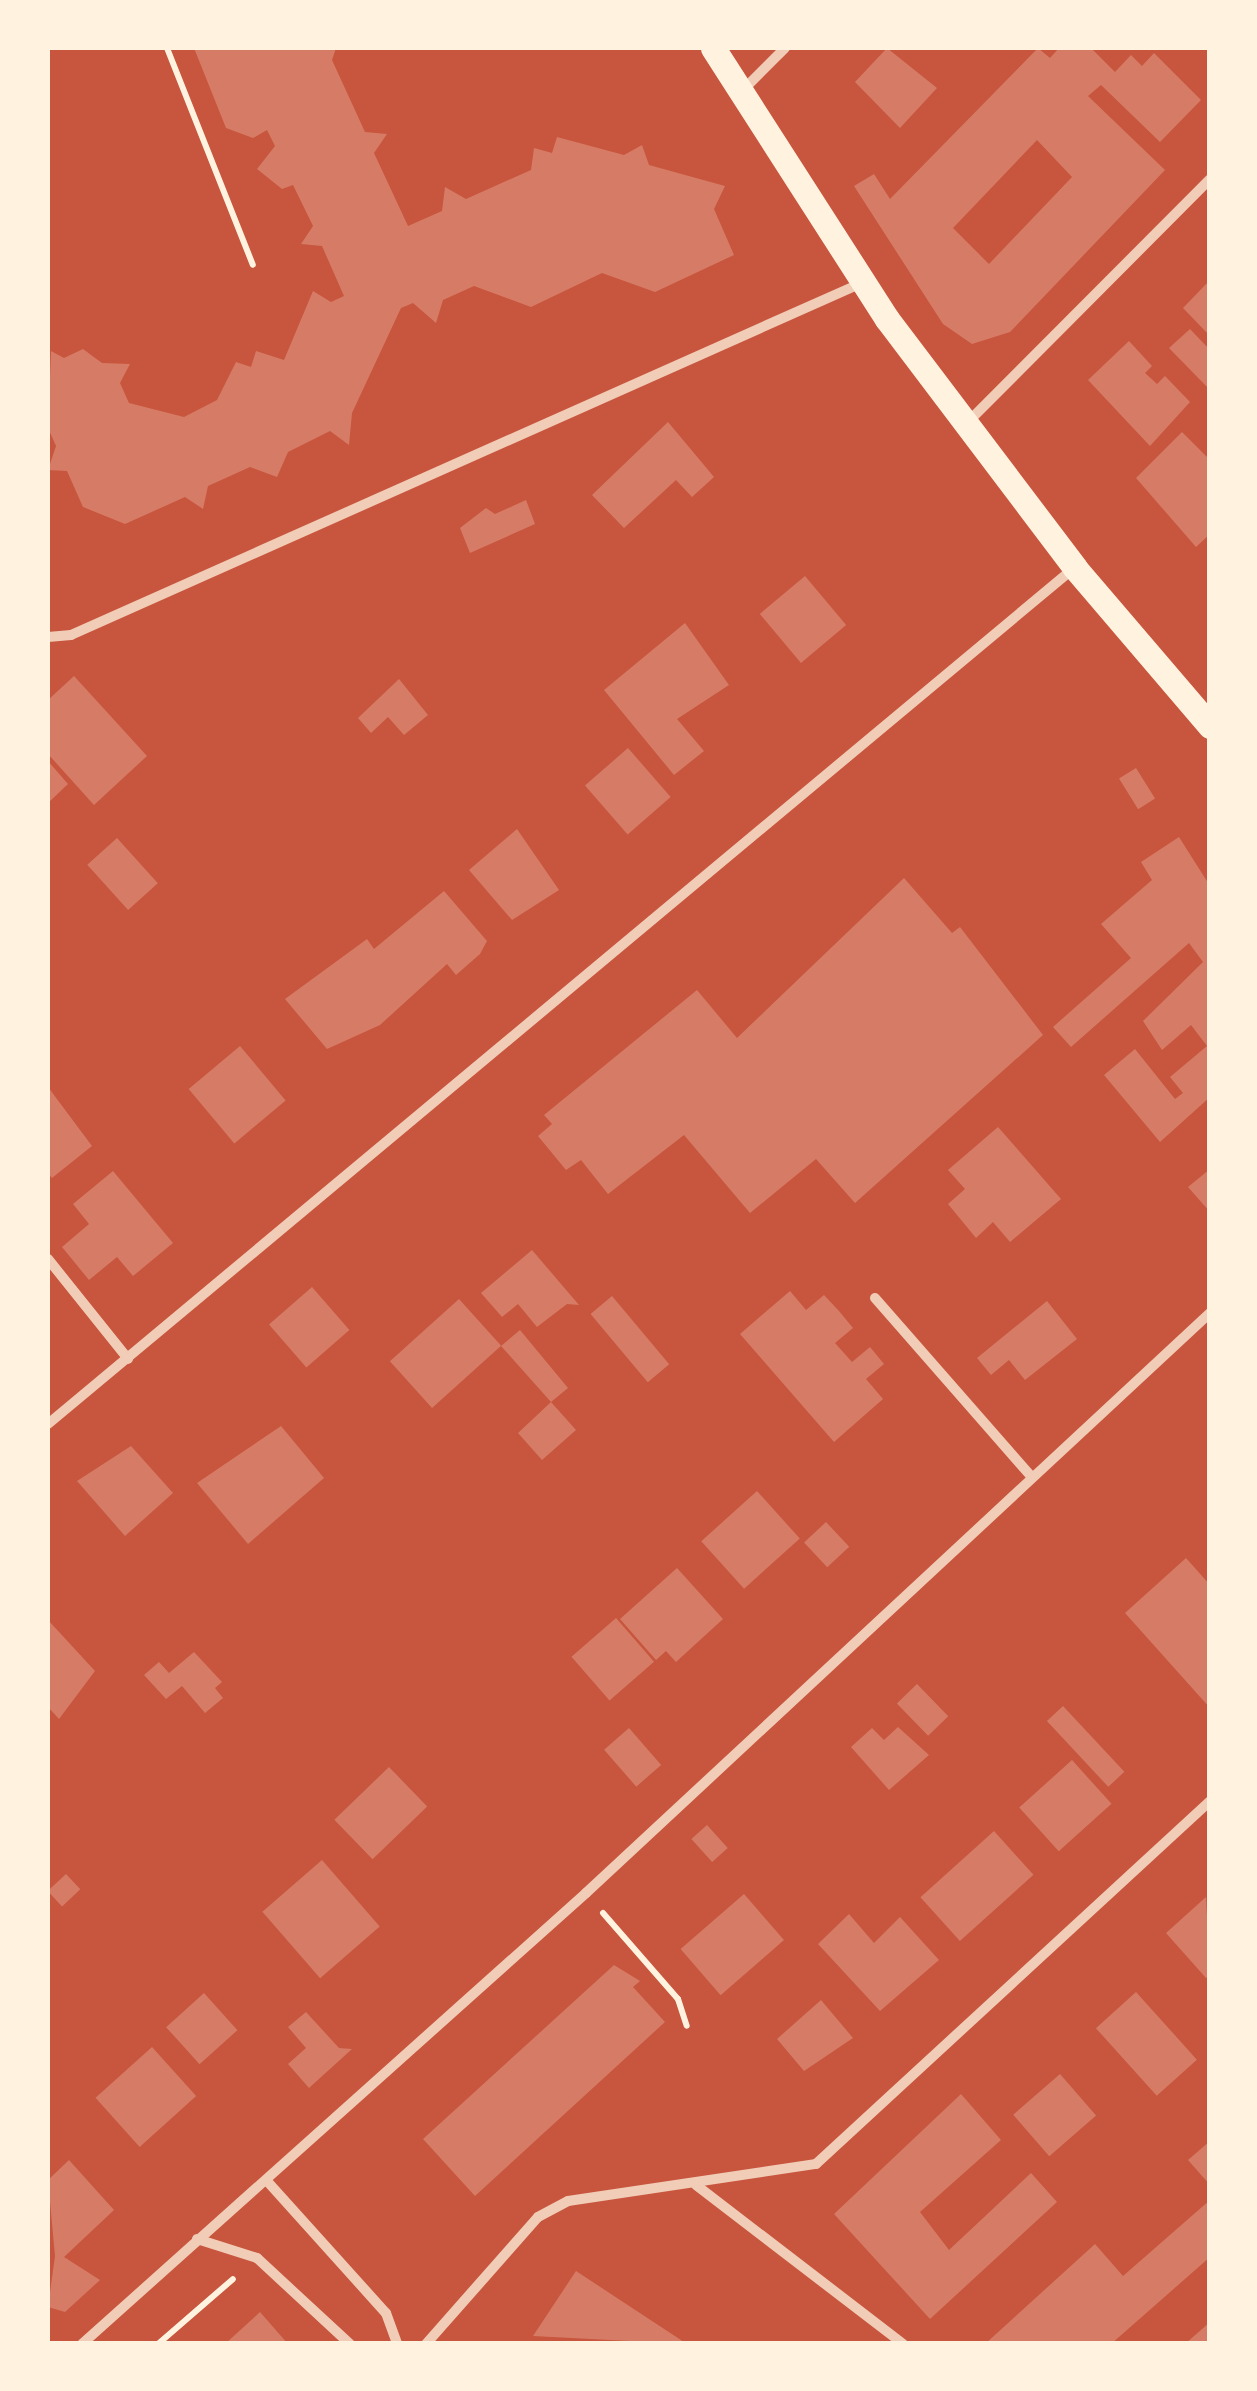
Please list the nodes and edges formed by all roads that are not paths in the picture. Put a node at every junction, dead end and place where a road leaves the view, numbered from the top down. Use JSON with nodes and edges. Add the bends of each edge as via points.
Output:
{"nodes":[{"id":1,"x":713,"y":48,"type":"edge"},
{"id":2,"x":784,"y":48,"type":"edge"},
{"id":3,"x":742,"y":92,"type":"junction"},
{"id":4,"x":1210,"y":179,"type":"edge"},
{"id":5,"x":865,"y":282,"type":"junction"},
{"id":6,"x":967,"y":424,"type":"junction"},
{"id":7,"x":1075,"y":568,"type":"junction"},
{"id":8,"x":48,"y":637,"type":"edge"},
{"id":9,"x":1208,"y":722,"type":"edge"},
{"id":10,"x":48,"y":1259,"type":"edge"},
{"id":11,"x":875,"y":1298,"type":"dead end"},
{"id":12,"x":1210,"y":1314,"type":"edge"},
{"id":13,"x":128,"y":1358,"type":"junction"},
{"id":14,"x":48,"y":1424,"type":"edge"},
{"id":15,"x":1031,"y":1476,"type":"junction"},
{"id":16,"x":1210,"y":1802,"type":"edge"},
{"id":17,"x":267,"y":2181,"type":"junction"},
{"id":18,"x":695,"y":2184,"type":"junction"},
{"id":19,"x":197,"y":2239,"type":"junction"},
{"id":20,"x":82,"y":2344,"type":"edge"},
{"id":21,"x":350,"y":2344,"type":"edge"},
{"id":22,"x":397,"y":2344,"type":"edge"},
{"id":23,"x":426,"y":2344,"type":"edge"},
{"id":24,"x":903,"y":2344,"type":"edge"}],
"edges":[{"from":1,"to":3,"type":"main road"},
{"from":2,"to":3,"type":"street"},
{"from":3,"to":5,"type":"main road"},
{"from":4,"to":6,"type":"street"},
{"from":5,"to":6,"type":"main road"},
{"from":5,"to":8,"type":"street","via":[[71,635]]},
{"from":6,"to":7,"type":"main road"},
{"from":7,"to":9,"type":"main road"},
{"from":7,"to":13,"type":"street"},
{"from":10,"to":13,"type":"street"},
{"from":11,"to":15,"type":"street"},
{"from":12,"to":15,"type":"street"},
{"from":13,"to":14,"type":"street"},
{"from":15,"to":17,"type":"street"},
{"from":16,"to":18,"type":"street","via":[[816,2164]]},
{"from":17,"to":19,"type":"street"},
{"from":17,"to":22,"type":"street","via":[[386,2313]]},
{"from":18,"to":23,"type":"street","via":[[568,2201],[538,2217]]},
{"from":18,"to":24,"type":"street"},
{"from":19,"to":20,"type":"street"},
{"from":19,"to":21,"type":"street","via":[[257,2258]]}]}
